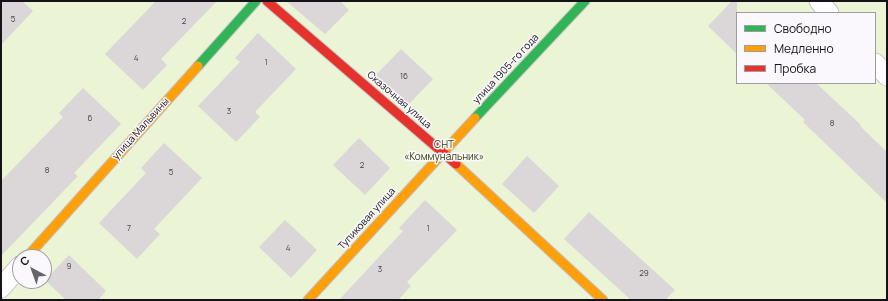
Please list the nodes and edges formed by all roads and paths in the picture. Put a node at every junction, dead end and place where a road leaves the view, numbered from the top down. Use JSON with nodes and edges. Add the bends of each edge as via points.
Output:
{"nodes":[{"id":1,"x":256,"y":1,"type":"edge"},
{"id":2,"x":267,"y":1,"type":"edge"},
{"id":3,"x":585,"y":1,"type":"edge"},
{"id":4,"x":819,"y":1,"type":"edge"},
{"id":5,"x":829,"y":12,"type":"edge"},
{"id":6,"x":876,"y":64,"type":"edge"},
{"id":7,"x":887,"y":76,"type":"edge"},
{"id":8,"x":443,"y":152,"type":"junction"},
{"id":9,"x":34,"y":249,"type":"edge"},
{"id":10,"x":12,"y":275,"type":"edge"},
{"id":11,"x":1,"y":288,"type":"edge"},
{"id":12,"x":308,"y":300,"type":"edge"},
{"id":13,"x":603,"y":300,"type":"edge"}],
"edges":[{"from":1,"to":9,"type":"street","name":"улица Мальвины"},
{"from":2,"to":8,"type":"street","name":"Сказочная улица"},
{"from":3,"to":8,"type":"street","name":"улица 1905-го года"},
{"from":4,"to":5,"type":"street"},
{"from":6,"to":7,"type":"street"},
{"from":8,"to":12,"type":"street","name":"Тупиковая улица"},
{"from":8,"to":13,"type":"street","name":"Сказочная улица"},
{"from":10,"to":11,"type":"street"}]}
